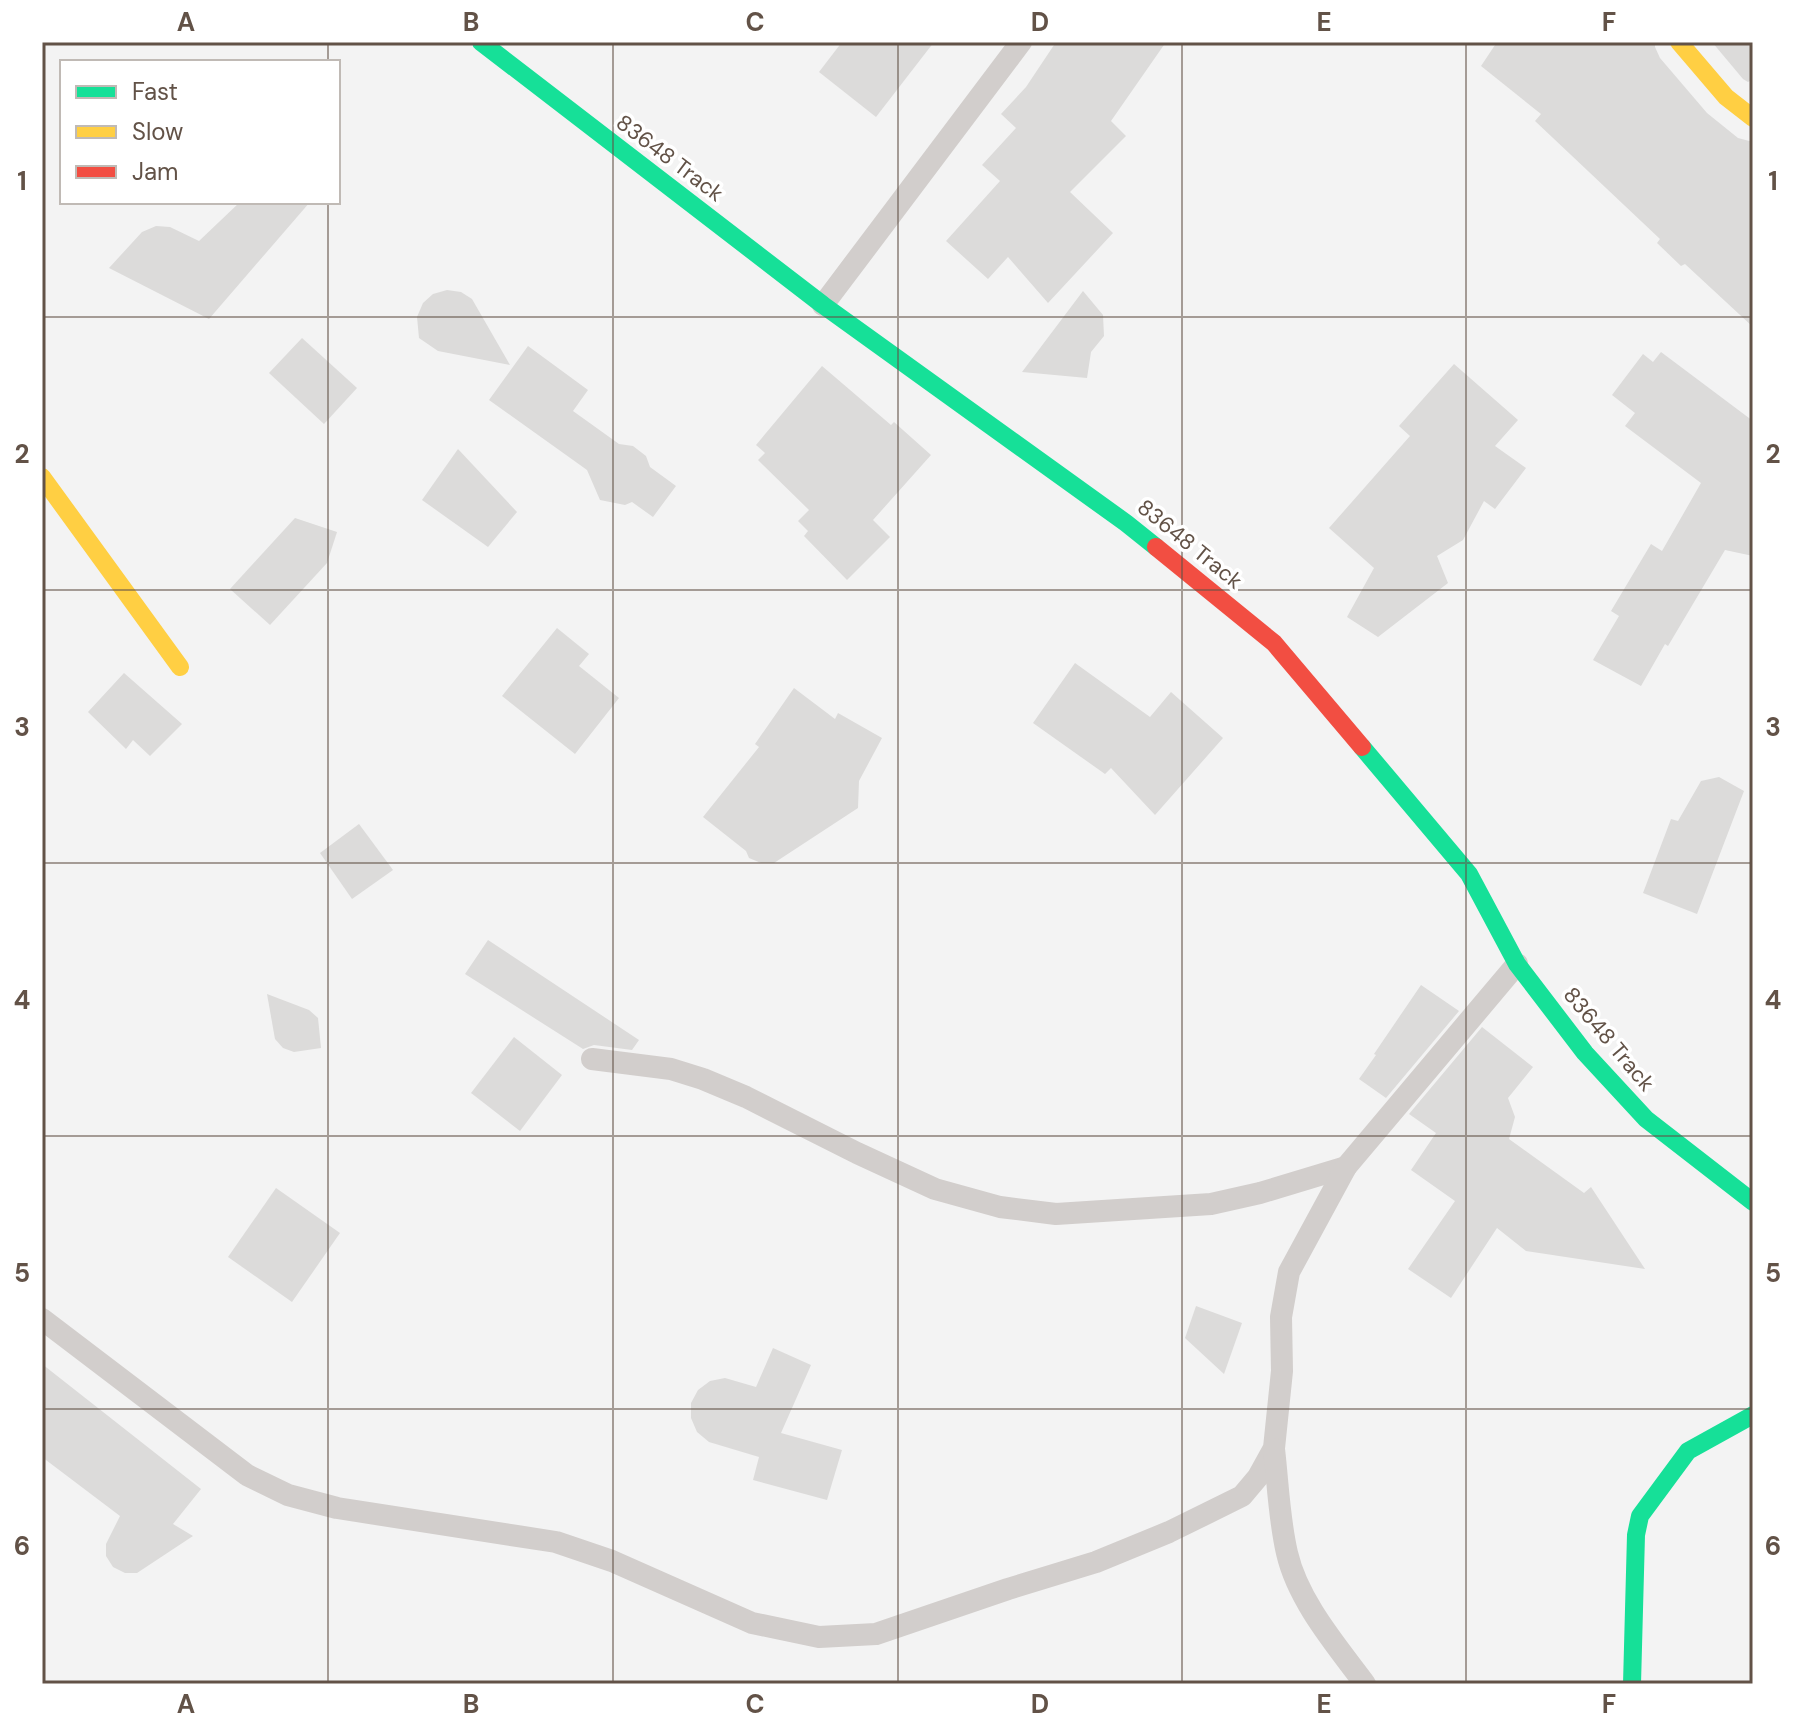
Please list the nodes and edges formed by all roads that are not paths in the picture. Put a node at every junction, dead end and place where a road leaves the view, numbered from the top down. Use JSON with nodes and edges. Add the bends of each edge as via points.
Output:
{"nodes":[{"id":1,"x":481,"y":42,"type":"edge"},
{"id":2,"x":1021,"y":42,"type":"edge"},
{"id":3,"x":1679,"y":42,"type":"edge"},
{"id":4,"x":1753,"y":118,"type":"edge"},
{"id":5,"x":823,"y":305,"type":"junction"},
{"id":6,"x":42,"y":477,"type":"edge"},
{"id":7,"x":180,"y":667,"type":"dead end"},
{"id":8,"x":1517,"y":964,"type":"junction"},
{"id":9,"x":592,"y":1059,"type":"dead end"},
{"id":10,"x":1346,"y":1167,"type":"junction"},
{"id":11,"x":1753,"y":1202,"type":"edge"},
{"id":12,"x":42,"y":1319,"type":"edge"},
{"id":13,"x":1753,"y":1415,"type":"edge"},
{"id":14,"x":1274,"y":1448,"type":"junction"},
{"id":15,"x":1365,"y":1684,"type":"edge"},
{"id":16,"x":1632,"y":1684,"type":"edge"}],
"edges":[{"from":1,"to":5,"type":"street","name":"83648 Track"},
{"from":2,"to":5,"type":"lane"},
{"from":3,"to":4,"type":"street","via":[[1726,97]]},
{"from":5,"to":8,"type":"street","name":"83648 Track","via":[[1126,523],[1274,643],[1469,874]]},
{"from":6,"to":7,"type":"street"},
{"from":8,"to":10,"type":"lane"},
{"from":8,"to":11,"type":"street","name":"83648 Track","via":[[1585,1053],[1646,1119]]},
{"from":9,"to":10,"type":"lane","via":[[671,1069],[703,1079],[935,1189],[1000,1207],[1056,1214],[1211,1204]]},
{"from":10,"to":14,"type":"lane","via":[[1289,1272],[1281,1317]]},
{"from":12,"to":14,"type":"lane","via":[[247,1475],[288,1495],[337,1508],[556,1542],[752,1623],[819,1637],[876,1634],[1096,1562],[1169,1532],[1242,1496]]},
{"from":13,"to":16,"type":"street","via":[[1688,1451],[1640,1516]]},
{"from":14,"to":15,"type":"lane","via":[[1287,1554],[1320,1624]]}]}
